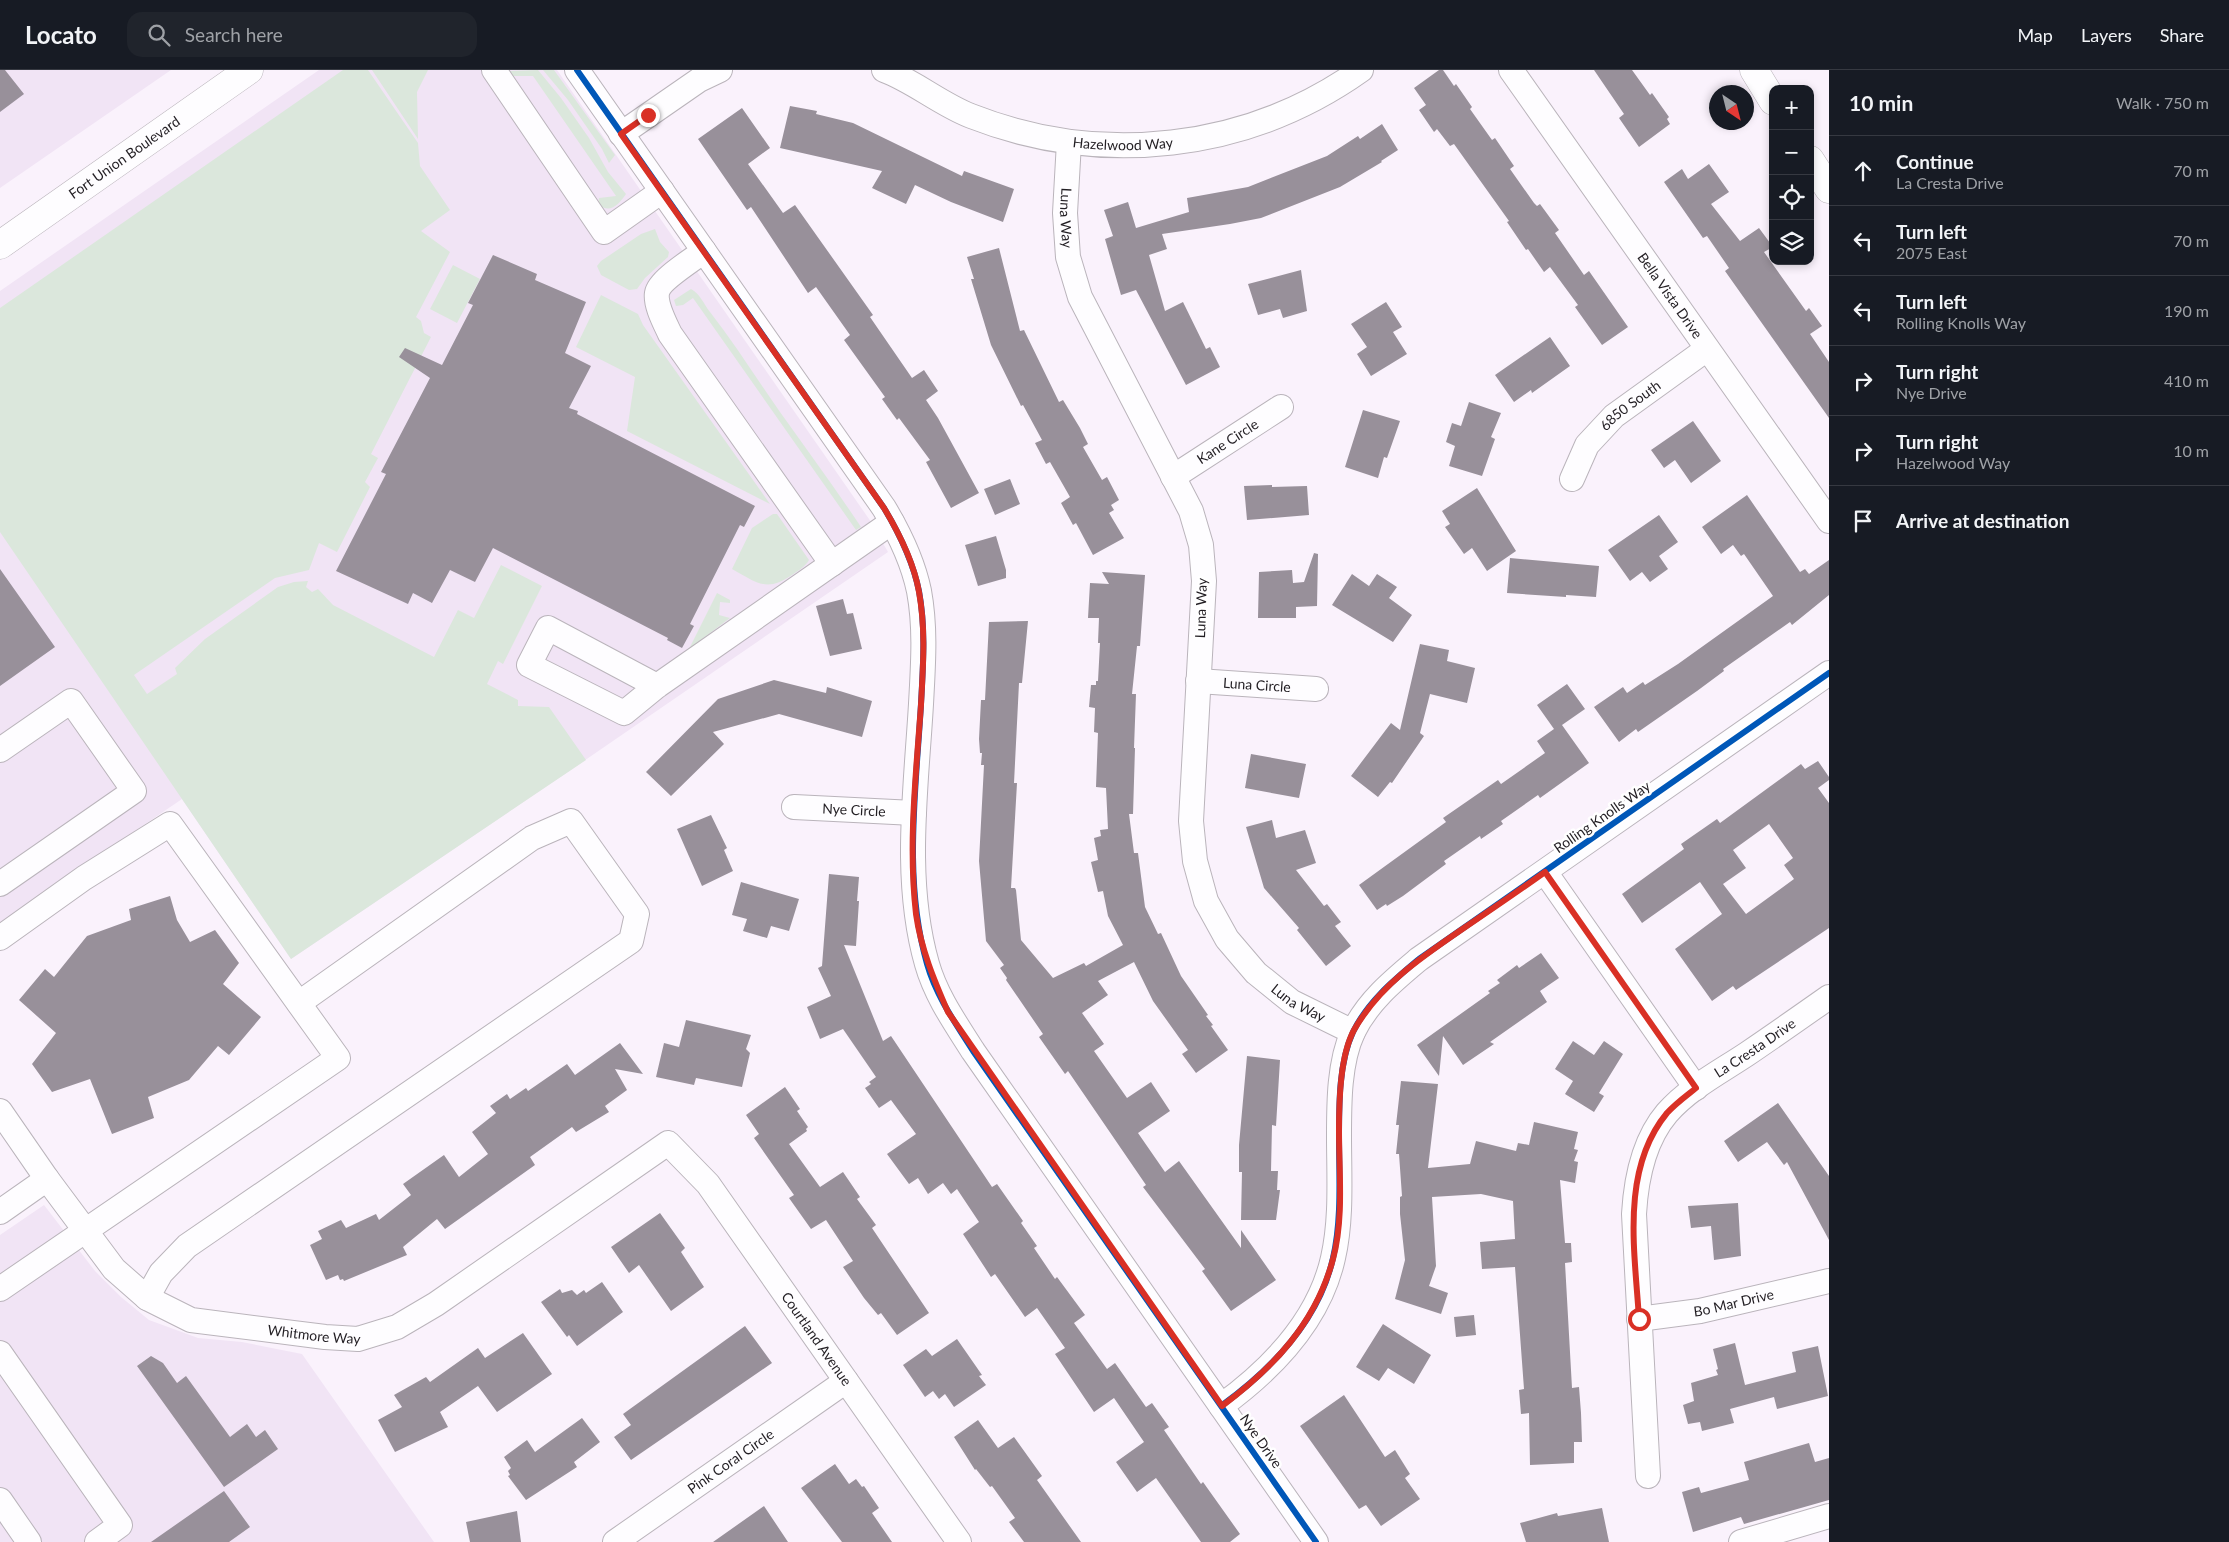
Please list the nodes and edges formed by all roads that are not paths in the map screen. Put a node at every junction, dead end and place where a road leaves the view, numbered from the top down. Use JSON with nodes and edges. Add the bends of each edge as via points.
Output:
{"nodes":[{"id":1,"x":249,"y":70,"type":"edge"},
{"id":2,"x":494,"y":70,"type":"edge"},
{"id":3,"x":577,"y":70,"type":"edge"},
{"id":4,"x":720,"y":70,"type":"edge"},
{"id":5,"x":884,"y":70,"type":"edge"},
{"id":6,"x":1361,"y":70,"type":"edge"},
{"id":7,"x":1511,"y":70,"type":"edge"},
{"id":8,"x":1754,"y":70,"type":"edge"},
{"id":9,"x":1769,"y":94,"type":"edge"},
{"id":10,"x":621,"y":134,"type":"junction"},
{"id":11,"x":1069,"y":142,"type":"junction"},
{"id":12,"x":1814,"y":166,"type":"edge"},
{"id":13,"x":1829,"y":189,"type":"edge"},
{"id":14,"x":662,"y":191,"type":"junction"},
{"id":15,"x":0,"y":245,"type":"edge"},
{"id":16,"x":704,"y":251,"type":"junction"},
{"id":17,"x":1707,"y":349,"type":"junction"},
{"id":18,"x":1281,"y":407,"type":"dead end"},
{"id":19,"x":1173,"y":477,"type":"junction"},
{"id":20,"x":1572,"y":479,"type":"dead end"},
{"id":21,"x":1829,"y":521,"type":"edge"},
{"id":22,"x":892,"y":522,"type":"junction"},
{"id":23,"x":832,"y":564,"type":"junction"},
{"id":24,"x":1829,"y":673,"type":"edge"},
{"id":25,"x":1198,"y":682,"type":"junction"},
{"id":26,"x":658,"y":686,"type":"junction"},
{"id":27,"x":1316,"y":689,"type":"dead end"},
{"id":28,"x":0,"y":750,"type":"edge"},
{"id":29,"x":794,"y":807,"type":"dead end"},
{"id":30,"x":914,"y":813,"type":"junction"},
{"id":31,"x":1545,"y":872,"type":"junction"},
{"id":32,"x":0,"y":884,"type":"edge"},
{"id":33,"x":0,"y":938,"type":"edge"},
{"id":34,"x":1829,"y":997,"type":"edge"},
{"id":35,"x":300,"y":1003,"type":"junction"},
{"id":36,"x":1353,"y":1032,"type":"junction"},
{"id":37,"x":1696,"y":1088,"type":"junction"},
{"id":38,"x":0,"y":1111,"type":"edge"},
{"id":39,"x":668,"y":1143,"type":"joint"},
{"id":40,"x":47,"y":1179,"type":"junction"},
{"id":41,"x":0,"y":1212,"type":"edge"},
{"id":42,"x":84,"y":1230,"type":"junction"},
{"id":43,"x":1829,"y":1281,"type":"edge"},
{"id":44,"x":0,"y":1288,"type":"edge"},
{"id":45,"x":147,"y":1298,"type":"junction"},
{"id":46,"x":1639,"y":1319,"type":"junction"},
{"id":47,"x":0,"y":1353,"type":"edge"},
{"id":48,"x":846,"y":1381,"type":"junction"},
{"id":49,"x":1222,"y":1406,"type":"junction"},
{"id":50,"x":1648,"y":1476,"type":"dead end"},
{"id":51,"x":0,"y":1500,"type":"edge"},
{"id":52,"x":1829,"y":1516,"type":"edge"},
{"id":53,"x":29,"y":1542,"type":"edge"},
{"id":54,"x":97,"y":1542,"type":"edge"},
{"id":55,"x":615,"y":1542,"type":"edge"},
{"id":56,"x":959,"y":1542,"type":"edge"},
{"id":57,"x":1316,"y":1542,"type":"edge"},
{"id":58,"x":1741,"y":1542,"type":"edge"}],
"edges":[{"from":1,"to":15,"type":"main road","name":"Fort Union Boulevard"},
{"from":2,"to":14,"type":"street","via":[[604,232]]},
{"from":3,"to":10,"type":"street","name":"Nye Drive"},
{"from":4,"to":10,"type":"street","via":[[699,80]]},
{"from":5,"to":11,"type":"street","name":"Hazelwood Way","via":[[970,116]]},
{"from":6,"to":11,"type":"street","name":"Hazelwood Way","via":[[1295,108],[1236,131],[1182,142],[1125,146]]},
{"from":7,"to":17,"type":"street","name":"Bella Vista Drive"},
{"from":8,"to":9,"type":"main road"},
{"from":10,"to":14,"type":"street","name":"Nye Drive"},
{"from":11,"to":19,"type":"street","name":"Luna Way","via":[[1065,213],[1068,256],[1080,297]]},
{"from":12,"to":13,"type":"main road"},
{"from":14,"to":16,"type":"street","name":"Nye Drive"},
{"from":16,"to":22,"type":"street","name":"Nye Drive"},
{"from":16,"to":23,"type":"street","via":[[658,289],[657,299],[664,321]]},
{"from":17,"to":20,"type":"street","name":"6850 South","via":[[1614,416],[1587,446]]},
{"from":17,"to":21,"type":"street","name":"Bella Vista Drive"},
{"from":18,"to":19,"type":"street","name":"Kane Circle"},
{"from":19,"to":25,"type":"street","name":"Luna Way","via":[[1190,511],[1201,545],[1204,580]]},
{"from":22,"to":23,"type":"street"},
{"from":22,"to":30,"type":"street","name":"Nye Drive","via":[[919,590],[924,640]]},
{"from":23,"to":26,"type":"street"},
{"from":24,"to":31,"type":"street","name":"Rolling Knolls Way"},
{"from":25,"to":27,"type":"street","name":"Luna Circle"},
{"from":25,"to":36,"type":"street","name":"Luna Way","via":[[1192,821],[1195,861],[1206,901],[1227,939],[1256,973],[1292,1002]]},
{"from":26,"to":26,"type":"street","via":[[548,628],[529,665],[624,713]]},
{"from":28,"to":32,"type":"street","via":[[71,701],[134,791]]},
{"from":29,"to":30,"type":"street","name":"Nye Circle"},
{"from":30,"to":49,"type":"street","name":"Nye Drive","via":[[916,915],[927,965],[948,1012]]},
{"from":31,"to":36,"type":"street","name":"Rolling Knolls Way","via":[[1393,980],[1370,1004]]},
{"from":31,"to":37,"type":"street"},
{"from":33,"to":35,"type":"street","via":[[84,878],[170,824]]},
{"from":34,"to":37,"type":"street","name":"La Cresta Drive"},
{"from":35,"to":42,"type":"street","via":[[338,1058]]},
{"from":35,"to":45,"type":"street","via":[[532,838],[572,821],[637,914],[631,941],[187,1246],[161,1273]]},
{"from":36,"to":49,"type":"street","name":"Rolling Knolls Way","via":[[1345,1060],[1339,1115],[1339,1216],[1333,1258],[1319,1299],[1297,1335],[1269,1368]]},
{"from":37,"to":46,"type":"street","name":"La Cresta Drive","via":[[1667,1114],[1653,1137],[1635,1189]]},
{"from":38,"to":40,"type":"street","name":"Whitmore Way"},
{"from":39,"to":45,"type":"street","name":"Whitmore Way","via":[[436,1304],[390,1330],[358,1339],[225,1326],[191,1320]]},
{"from":39,"to":48,"type":"street","name":"Courtland Avenue","via":[[708,1184]]},
{"from":40,"to":41,"type":"street"},
{"from":40,"to":42,"type":"street","name":"Whitmore Way"},
{"from":42,"to":44,"type":"street"},
{"from":42,"to":45,"type":"street","name":"Whitmore Way","via":[[114,1269]]},
{"from":43,"to":46,"type":"street","name":"Bo Mar Drive","via":[[1700,1311]]},
{"from":46,"to":50,"type":"street","name":"La Cresta Drive"},
{"from":47,"to":54,"type":"street","via":[[120,1525]]},
{"from":48,"to":55,"type":"street","name":"Pink Coral Circle"},
{"from":48,"to":56,"type":"street","name":"Courtland Avenue"},
{"from":49,"to":57,"type":"street","name":"Nye Drive"},
{"from":51,"to":53,"type":"street"},
{"from":52,"to":58,"type":"street"}]}
